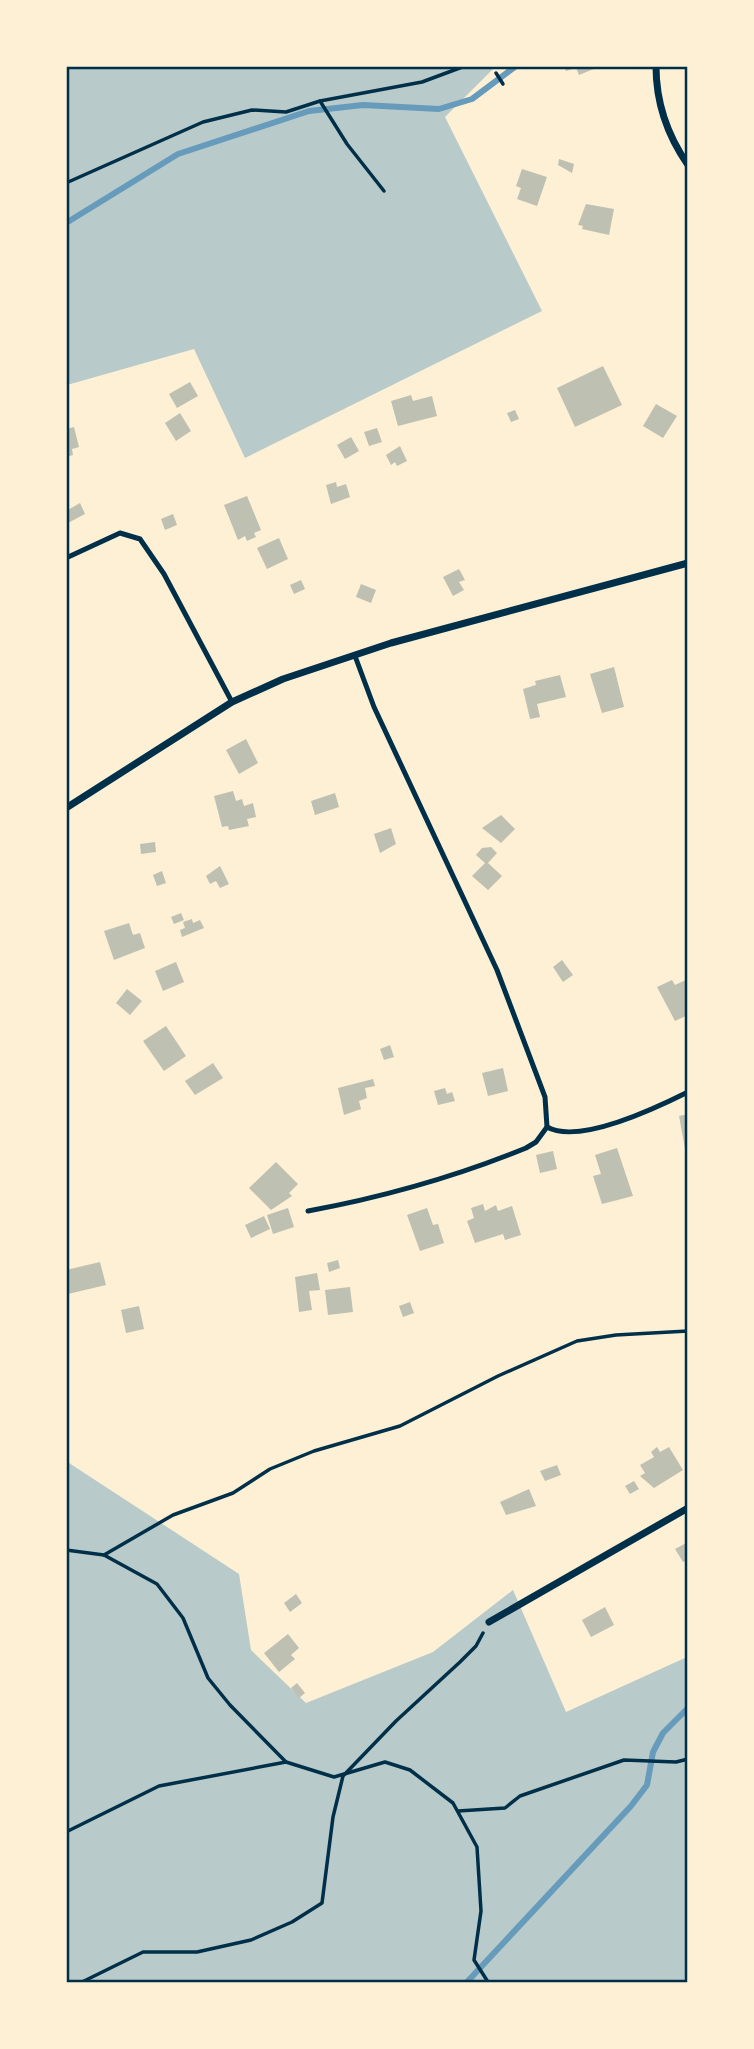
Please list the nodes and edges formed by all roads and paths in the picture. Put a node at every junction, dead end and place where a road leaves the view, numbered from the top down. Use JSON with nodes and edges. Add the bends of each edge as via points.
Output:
{"nodes":[{"id":1,"x":465,"y":66,"type":"edge"},
{"id":2,"x":656,"y":66,"type":"edge"},
{"id":3,"x":496,"y":73,"type":"dead end"},
{"id":4,"x":503,"y":84,"type":"dead end"},
{"id":5,"x":321,"y":102,"type":"junction"},
{"id":6,"x":688,"y":165,"type":"edge"},
{"id":7,"x":66,"y":183,"type":"edge"},
{"id":8,"x":384,"y":191,"type":"dead end"},
{"id":9,"x":66,"y":558,"type":"edge"},
{"id":10,"x":688,"y":563,"type":"edge"},
{"id":11,"x":355,"y":656,"type":"junction"},
{"id":12,"x":232,"y":702,"type":"junction"},
{"id":13,"x":66,"y":808,"type":"edge"},
{"id":14,"x":688,"y":1092,"type":"edge"},
{"id":15,"x":547,"y":1127,"type":"junction"},
{"id":16,"x":308,"y":1211,"type":"dead end"},
{"id":17,"x":688,"y":1331,"type":"edge"},
{"id":18,"x":688,"y":1508,"type":"edge"},
{"id":19,"x":66,"y":1550,"type":"edge"},
{"id":20,"x":104,"y":1555,"type":"junction"},
{"id":21,"x":489,"y":1622,"type":"joint"},
{"id":22,"x":688,"y":1759,"type":"edge"},
{"id":23,"x":286,"y":1762,"type":"junction"},
{"id":24,"x":343,"y":1776,"type":"junction"},
{"id":25,"x":458,"y":1811,"type":"junction"},
{"id":26,"x":66,"y":1832,"type":"edge"},
{"id":27,"x":82,"y":1983,"type":"edge"},
{"id":28,"x":488,"y":1983,"type":"edge"}],
"edges":[{"from":1,"to":5,"type":"path","via":[[422,82]]},
{"from":2,"to":6,"type":"street","via":[[662,118]]},
{"from":3,"to":4,"type":"path"},
{"from":5,"to":7,"type":"path","via":[[286,112],[252,110],[203,122]]},
{"from":5,"to":8,"type":"path"},
{"from":9,"to":12,"type":"lane","via":[[120,533],[140,539],[164,574]]},
{"from":10,"to":11,"type":"street"},
{"from":11,"to":12,"type":"street","via":[[283,679]]},
{"from":11,"to":15,"type":"lane","via":[[374,708],[497,970],[545,1097]]},
{"from":12,"to":13,"type":"street"},
{"from":14,"to":15,"type":"lane","via":[[661,1107],[579,1132],[559,1134]]},
{"from":15,"to":16,"type":"lane","via":[[526,1149],[459,1174],[378,1198]]},
{"from":17,"to":20,"type":"path","via":[[577,1341],[400,1426],[270,1469],[233,1493],[173,1515]]},
{"from":18,"to":21,"type":"street"},
{"from":19,"to":20,"type":"path"},
{"from":20,"to":23,"type":"path","via":[[157,1584],[183,1618],[208,1678]]},
{"from":21,"to":24,"type":"path","via":[[476,1646]]},
{"from":22,"to":25,"type":"path","via":[[624,1760],[520,1796],[505,1808]]},
{"from":23,"to":24,"type":"path"},
{"from":23,"to":26,"type":"path","via":[[159,1787]]},
{"from":24,"to":25,"type":"path","via":[[385,1762],[431,1783]]},
{"from":24,"to":27,"type":"path","via":[[322,1903],[251,1940],[197,1952],[143,1952]]},
{"from":25,"to":28,"type":"path","via":[[477,1847],[481,1911],[474,1960]]}]}
